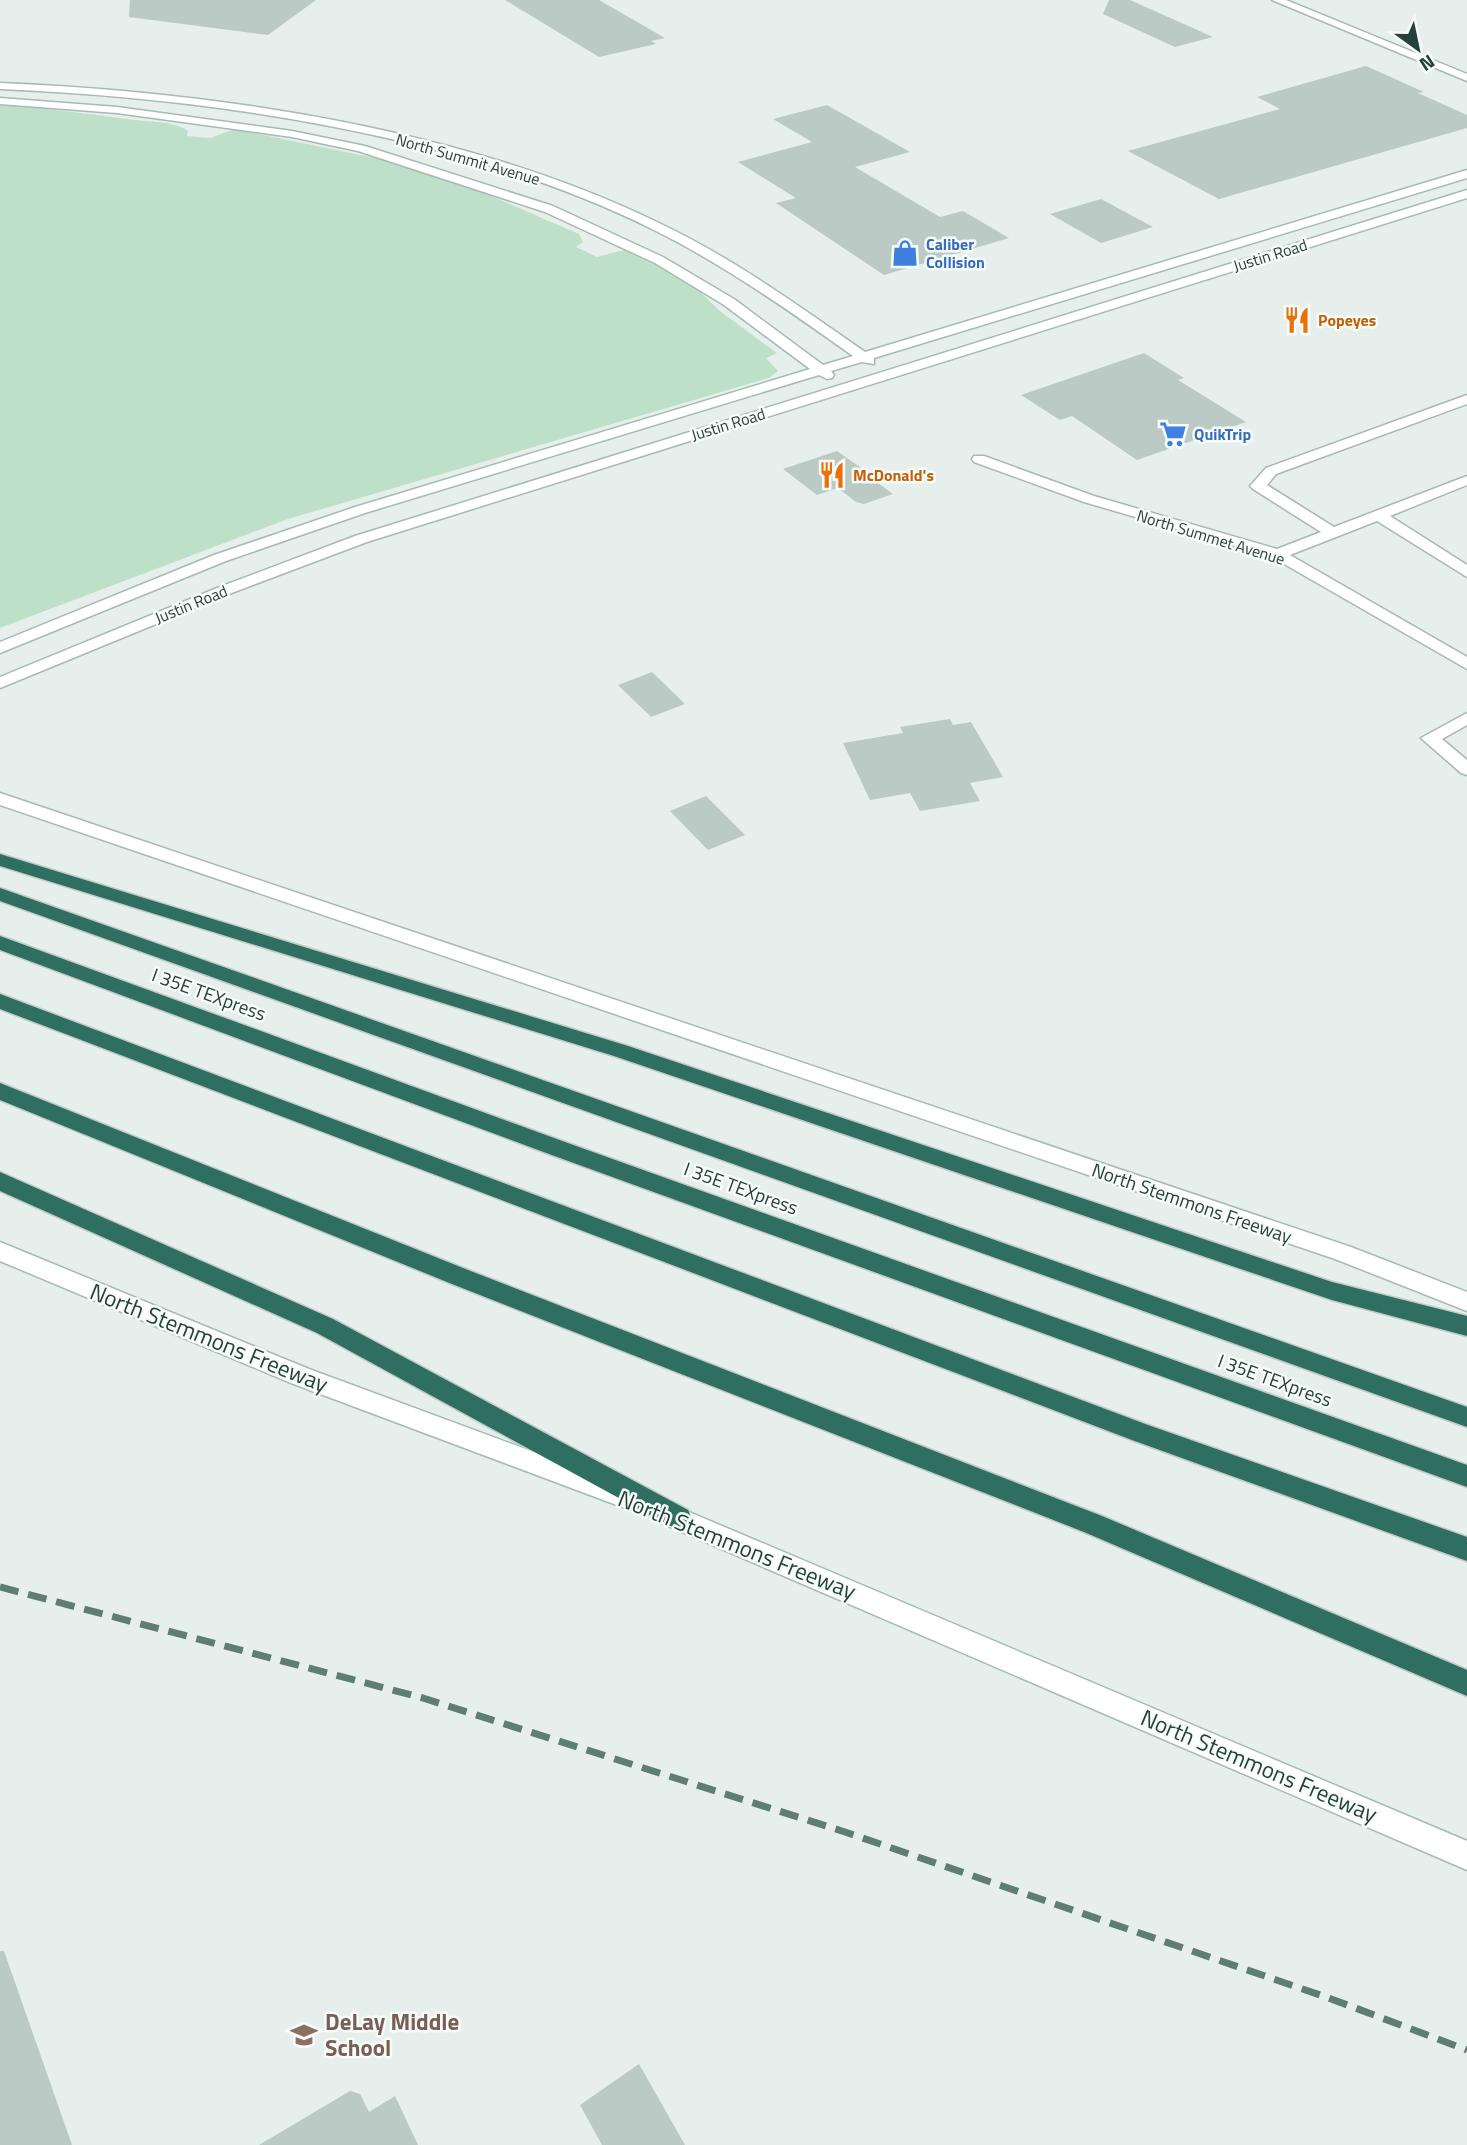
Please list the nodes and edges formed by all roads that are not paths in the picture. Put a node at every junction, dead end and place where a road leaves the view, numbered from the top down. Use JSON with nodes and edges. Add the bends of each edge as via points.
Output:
{"nodes":[{"id":1,"x":1277,"y":0,"type":"edge"},
{"id":2,"x":1467,"y":78,"type":"edge"},
{"id":3,"x":0,"y":86,"type":"edge"},
{"id":4,"x":0,"y":101,"type":"edge"},
{"id":5,"x":244,"y":108,"type":"junction"},
{"id":6,"x":219,"y":123,"type":"junction"},
{"id":7,"x":1467,"y":174,"type":"edge"},
{"id":8,"x":1467,"y":194,"type":"edge"},
{"id":9,"x":639,"y":234,"type":"junction"},
{"id":10,"x":861,"y":356,"type":"junction"},
{"id":11,"x":819,"y":369,"type":"junction"},
{"id":12,"x":888,"y":375,"type":"junction"},
{"id":13,"x":846,"y":388,"type":"junction"},
{"id":14,"x":1467,"y":399,"type":"edge"},
{"id":15,"x":979,"y":459,"type":"dead end"},
{"id":16,"x":1467,"y":480,"type":"edge"},
{"id":17,"x":1378,"y":515,"type":"junction"},
{"id":18,"x":1334,"y":533,"type":"junction"},
{"id":19,"x":1278,"y":554,"type":"junction"},
{"id":20,"x":1467,"y":572,"type":"edge"},
{"id":21,"x":0,"y":648,"type":"edge"},
{"id":22,"x":1467,"y":664,"type":"edge"},
{"id":23,"x":0,"y":683,"type":"edge"},
{"id":24,"x":1467,"y":718,"type":"edge"},
{"id":25,"x":1467,"y":769,"type":"edge"},
{"id":26,"x":0,"y":799,"type":"edge"},
{"id":27,"x":0,"y":860,"type":"edge"},
{"id":28,"x":0,"y":894,"type":"edge"},
{"id":29,"x":0,"y":943,"type":"edge"},
{"id":30,"x":0,"y":1001,"type":"edge"},
{"id":31,"x":0,"y":1091,"type":"edge"},
{"id":32,"x":0,"y":1181,"type":"edge"},
{"id":33,"x":0,"y":1251,"type":"edge"},
{"id":34,"x":1467,"y":1302,"type":"edge"},
{"id":35,"x":1467,"y":1326,"type":"edge"},
{"id":36,"x":1467,"y":1418,"type":"edge"},
{"id":37,"x":1467,"y":1476,"type":"edge"},
{"id":38,"x":679,"y":1518,"type":"junction"},
{"id":39,"x":1467,"y":1549,"type":"edge"},
{"id":40,"x":1467,"y":1684,"type":"edge"},
{"id":41,"x":1467,"y":1856,"type":"edge"}],
"edges":[{"from":1,"to":2,"type":"main road"},
{"from":3,"to":5,"type":"main road","name":"North Summit Avenue","via":[[82,89]]},
{"from":4,"to":6,"type":"main road","name":"North Summit Avenue"},
{"from":5,"to":6,"type":"main road"},
{"from":5,"to":9,"type":"main road","name":"North Summit Avenue","via":[[327,121],[524,172]]},
{"from":6,"to":9,"type":"main road","name":"North Summit Avenue","via":[[361,148]]},
{"from":7,"to":10,"type":"main road","name":"Justin Road"},
{"from":8,"to":12,"type":"main road","name":"Justin Road"},
{"from":9,"to":10,"type":"main road","name":"North Summit Avenue","via":[[768,289]]},
{"from":9,"to":11,"type":"main road","name":"North Summit Avenue","via":[[659,260],[729,302]]},
{"from":10,"to":11,"type":"main road","name":"Justin Road"},
{"from":10,"to":12,"type":"main road","name":"North Summit Avenue"},
{"from":11,"to":13,"type":"main road","name":"North Summit Avenue"},
{"from":11,"to":21,"type":"main road","name":"Justin Road","via":[[297,530]]},
{"from":12,"to":13,"type":"main road","name":"Justin Road"},
{"from":13,"to":23,"type":"main road","name":"Justin Road","via":[[361,539]]},
{"from":14,"to":18,"type":"main road","via":[[1271,471],[1258,486]]},
{"from":15,"to":19,"type":"main road","name":"North Summet Avenue","via":[[1089,499]]},
{"from":16,"to":17,"type":"main road"},
{"from":17,"to":18,"type":"main road"},
{"from":17,"to":20,"type":"main road"},
{"from":18,"to":19,"type":"main road"},
{"from":19,"to":22,"type":"main road","name":"North Summet Avenue"},
{"from":24,"to":25,"type":"main road","via":[[1430,738]]},
{"from":26,"to":34,"type":"main road","name":"North Stemmons Freeway","via":[[1343,1253]]},
{"from":27,"to":35,"type":"highway","via":[[621,1051],[1332,1291]]},
{"from":28,"to":36,"type":"highway"},
{"from":29,"to":37,"type":"highway","name":"I 35E TEXpress"},
{"from":30,"to":39,"type":"highway","via":[[1115,1423]]},
{"from":31,"to":40,"type":"highway","via":[[460,1277],[1093,1524]]},
{"from":32,"to":38,"type":"highway","via":[[325,1326]]},
{"from":33,"to":38,"type":"main road","name":"North Stemmons Freeway","via":[[300,1376]]},
{"from":38,"to":41,"type":"main road","name":"North Stemmons Freeway"}]}
